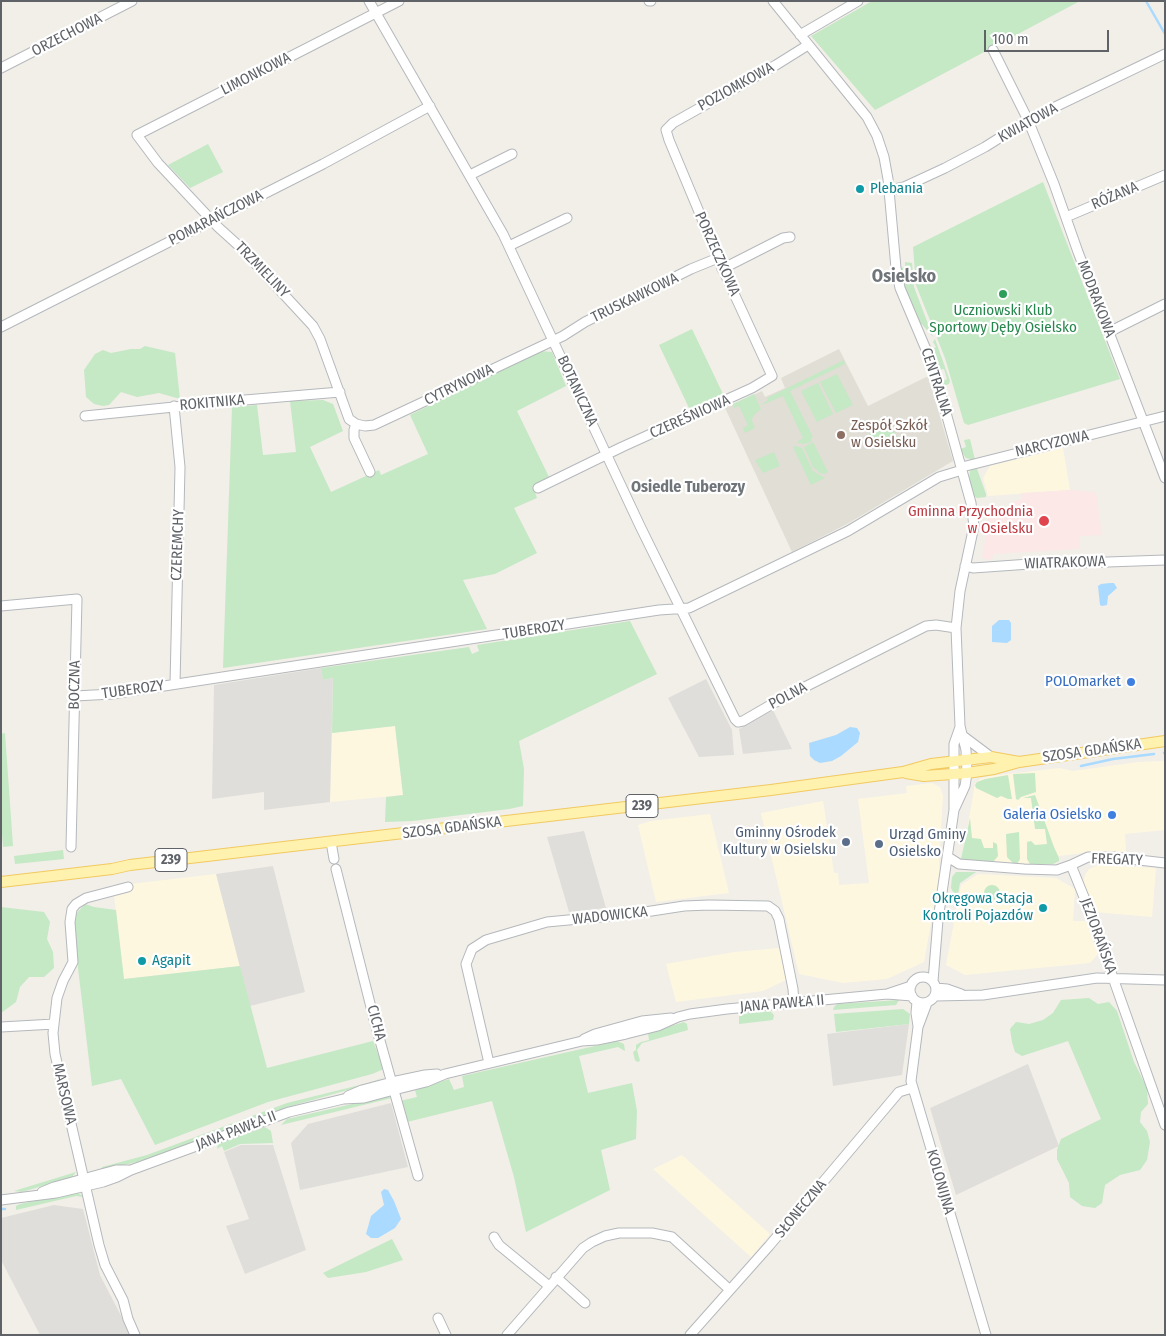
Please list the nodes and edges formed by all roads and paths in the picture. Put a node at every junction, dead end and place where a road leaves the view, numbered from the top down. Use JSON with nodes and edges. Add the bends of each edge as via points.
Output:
{"nodes":[{"id":1,"x":132,"y":1,"type":"edge"},
{"id":2,"x":369,"y":1,"type":"edge"},
{"id":3,"x":399,"y":1,"type":"edge"},
{"id":4,"x":773,"y":1,"type":"edge"},
{"id":5,"x":858,"y":1,"type":"edge"},
{"id":6,"x":376,"y":13,"type":"junction"},
{"id":7,"x":800,"y":35,"type":"junction"},
{"id":8,"x":808,"y":45,"type":"junction"},
{"id":9,"x":994,"y":50,"type":"dead end"},
{"id":10,"x":1165,"y":54,"type":"edge"},
{"id":11,"x":1,"y":68,"type":"edge"},
{"id":12,"x":430,"y":106,"type":"junction"},
{"id":13,"x":1028,"y":120,"type":"junction"},
{"id":14,"x":666,"y":130,"type":"joint"},
{"id":15,"x":137,"y":135,"type":"joint"},
{"id":16,"x":512,"y":154,"type":"dead end"},
{"id":17,"x":470,"y":175,"type":"junction"},
{"id":18,"x":1165,"y":175,"type":"edge"},
{"id":19,"x":890,"y":190,"type":"junction"},
{"id":20,"x":1066,"y":217,"type":"junction"},
{"id":21,"x":567,"y":218,"type":"dead end"},
{"id":22,"x":212,"y":220,"type":"junction"},
{"id":23,"x":790,"y":237,"type":"dead end"},
{"id":24,"x":509,"y":246,"type":"junction"},
{"id":25,"x":718,"y":258,"type":"junction"},
{"id":26,"x":722,"y":269,"type":"junction"},
{"id":27,"x":1165,"y":304,"type":"edge"},
{"id":28,"x":1,"y":327,"type":"edge"},
{"id":29,"x":1108,"y":332,"type":"junction"},
{"id":30,"x":553,"y":340,"type":"junction"},
{"id":31,"x":772,"y":376,"type":"joint"},
{"id":32,"x":340,"y":392,"type":"junction"},
{"id":33,"x":174,"y":406,"type":"junction"},
{"id":34,"x":85,"y":416,"type":"dead end"},
{"id":35,"x":1165,"y":416,"type":"edge"},
{"id":36,"x":1143,"y":422,"type":"junction"},
{"id":37,"x":360,"y":425,"type":"junction"},
{"id":38,"x":607,"y":455,"type":"junction"},
{"id":39,"x":962,"y":468,"type":"junction"},
{"id":40,"x":370,"y":472,"type":"dead end"},
{"id":41,"x":1165,"y":478,"type":"edge"},
{"id":42,"x":538,"y":488,"type":"dead end"},
{"id":43,"x":1165,"y":560,"type":"edge"},
{"id":44,"x":965,"y":566,"type":"junction"},
{"id":45,"x":1,"y":606,"type":"edge"},
{"id":46,"x":680,"y":609,"type":"junction"},
{"id":47,"x":956,"y":628,"type":"junction"},
{"id":48,"x":175,"y":684,"type":"junction"},
{"id":49,"x":75,"y":696,"type":"junction"},
{"id":50,"x":960,"y":726,"type":"junction"},
{"id":51,"x":963,"y":736,"type":"junction"},
{"id":52,"x":1165,"y":741,"type":"edge"},
{"id":53,"x":991,"y":758,"type":"junction"},
{"id":54,"x":966,"y":760,"type":"junction"},
{"id":55,"x":954,"y":762,"type":"junction"},
{"id":56,"x":1019,"y":762,"type":"junction"},
{"id":57,"x":903,"y":772,"type":"junction"},
{"id":58,"x":967,"y":773,"type":"junction"},
{"id":59,"x":954,"y":774,"type":"junction"},
{"id":60,"x":954,"y":810,"type":"junction"},
{"id":61,"x":331,"y":842,"type":"junction"},
{"id":62,"x":71,"y":847,"type":"dead end"},
{"id":63,"x":948,"y":857,"type":"junction"},
{"id":64,"x":334,"y":859,"type":"dead end"},
{"id":65,"x":1165,"y":863,"type":"edge"},
{"id":66,"x":1071,"y":865,"type":"junction"},
{"id":67,"x":336,"y":869,"type":"dead end"},
{"id":68,"x":1,"y":882,"type":"edge"},
{"id":69,"x":128,"y":887,"type":"dead end"},
{"id":70,"x":1113,"y":978,"type":"junction"},
{"id":71,"x":1165,"y":980,"type":"edge"},
{"id":72,"x":911,"y":986,"type":"junction"},
{"id":73,"x":932,"y":986,"type":"junction"},
{"id":74,"x":887,"y":994,"type":"junction"},
{"id":75,"x":914,"y":999,"type":"junction"},
{"id":76,"x":794,"y":1003,"type":"junction"},
{"id":77,"x":927,"y":1003,"type":"junction"},
{"id":78,"x":54,"y":1024,"type":"junction"},
{"id":79,"x":1,"y":1027,"type":"edge"},
{"id":80,"x":918,"y":1027,"type":"junction"},
{"id":81,"x":489,"y":1063,"type":"junction"},
{"id":82,"x":393,"y":1086,"type":"junction"},
{"id":83,"x":912,"y":1088,"type":"junction"},
{"id":84,"x":1165,"y":1126,"type":"edge"},
{"id":85,"x":418,"y":1176,"type":"dead end"},
{"id":86,"x":85,"y":1182,"type":"junction"},
{"id":87,"x":1,"y":1200,"type":"edge"},
{"id":88,"x":494,"y":1237,"type":"dead end"},
{"id":89,"x":556,"y":1277,"type":"junction"},
{"id":90,"x":549,"y":1286,"type":"junction"},
{"id":91,"x":730,"y":1290,"type":"junction"},
{"id":92,"x":585,"y":1302,"type":"dead end"},
{"id":93,"x":438,"y":1318,"type":"dead end"},
{"id":94,"x":135,"y":1335,"type":"edge"},
{"id":95,"x":446,"y":1335,"type":"edge"},
{"id":96,"x":507,"y":1335,"type":"edge"},
{"id":97,"x":690,"y":1335,"type":"edge"},
{"id":98,"x":986,"y":1335,"type":"edge"}],
"edges":[{"from":1,"to":11,"type":"street","name":"ORZECHOWA"},
{"from":2,"to":6,"type":"street","name":"BOTANICZNA"},
{"from":3,"to":6,"type":"street","name":"LIMONKOWA"},
{"from":4,"to":7,"type":"street","name":"CENTRALNA"},
{"from":5,"to":7,"type":"street"},
{"from":6,"to":12,"type":"street","name":"BOTANICZNA"},
{"from":6,"to":15,"type":"street","name":"LIMONKOWA"},
{"from":7,"to":8,"type":"street","name":"CENTRALNA"},
{"from":8,"to":14,"type":"street","name":"POZIOMKOWA"},
{"from":8,"to":19,"type":"street","name":"CENTRALNA","via":[[871,124],[881,148]]},
{"from":9,"to":13,"type":"street","name":"MODRAKOWA"},
{"from":10,"to":13,"type":"street","name":"KWIATOWA"},
{"from":12,"to":17,"type":"street","name":"BOTANICZNA"},
{"from":12,"to":22,"type":"street","name":"POMARAŃCZOWA"},
{"from":13,"to":19,"type":"street","name":"KWIATOWA","via":[[945,168],[908,186]]},
{"from":13,"to":20,"type":"street","name":"MODRAKOWA"},
{"from":14,"to":25,"type":"street","name":"PORZECZKOWA"},
{"from":15,"to":22,"type":"street","name":"TRZMIELINY"},
{"from":16,"to":17,"type":"street"},
{"from":17,"to":24,"type":"street","name":"BOTANICZNA"},
{"from":18,"to":20,"type":"street","name":"RÓŻANA"},
{"from":19,"to":39,"type":"street","name":"CENTRALNA","via":[[900,288],[932,366]]},
{"from":20,"to":29,"type":"street","name":"MODRAKOWA"},
{"from":21,"to":24,"type":"street"},
{"from":22,"to":28,"type":"street","name":"POMARAŃCZOWA"},
{"from":22,"to":32,"type":"street","name":"TRZMIELINY","via":[[313,326]]},
{"from":23,"to":26,"type":"street"},
{"from":24,"to":30,"type":"street","name":"BOTANICZNA"},
{"from":25,"to":26,"type":"street","name":"PORZECZKOWA"},
{"from":25,"to":30,"type":"street","name":"TRUSKAWKOWA"},
{"from":26,"to":31,"type":"street","name":"PORZECZKOWA"},
{"from":27,"to":29,"type":"street"},
{"from":29,"to":36,"type":"street","name":"MODRAKOWA"},
{"from":30,"to":37,"type":"street","name":"CYTRYNOWA","via":[[374,425]]},
{"from":30,"to":38,"type":"street","name":"BOTANICZNA"},
{"from":31,"to":38,"type":"street","name":"CZEREŚNIOWA"},
{"from":32,"to":33,"type":"street","name":"ROKITNIKA"},
{"from":32,"to":37,"type":"street","name":"TRZMIELINY","via":[[349,419]]},
{"from":33,"to":34,"type":"street","name":"ROKITNIKA"},
{"from":33,"to":48,"type":"street","name":"CZEREMCHY","via":[[180,467]]},
{"from":35,"to":36,"type":"street","name":"NARCYZOWA"},
{"from":36,"to":39,"type":"street","name":"NARCYZOWA"},
{"from":36,"to":41,"type":"street","name":"MODRAKOWA"},
{"from":37,"to":40,"type":"street","name":"TRZMIELINY","via":[[354,430],[354,438]]},
{"from":38,"to":42,"type":"street","name":"CZEREŚNIOWA"},
{"from":38,"to":46,"type":"street","name":"BOTANICZNA"},
{"from":39,"to":44,"type":"street","name":"CENTRALNA","via":[[974,515]]},
{"from":39,"to":46,"type":"street","name":"TUBEROZY","via":[[939,477],[848,531],[692,608]]},
{"from":43,"to":44,"type":"street","name":"WIATRAKOWA"},
{"from":44,"to":47,"type":"street","name":"CENTRALNA"},
{"from":45,"to":49,"type":"street","name":"BOCZNA","via":[[77,600]]},
{"from":46,"to":47,"type":"street","name":"POLNA","via":[[738,722],[926,626]]},
{"from":46,"to":48,"type":"street","name":"TUBEROZY"},
{"from":47,"to":50,"type":"street","name":"CENTRALNA"},
{"from":48,"to":49,"type":"street","name":"TUBEROZY"},
{"from":49,"to":62,"type":"street","name":"BOCZNA"},
{"from":50,"to":51,"type":"street","name":"CENTRALNA"},
{"from":50,"to":55,"type":"street","name":"CENTRALNA","via":[[954,744]]},
{"from":51,"to":53,"type":"street"},
{"from":51,"to":54,"type":"street","name":"CENTRALNA"},
{"from":52,"to":56,"type":"main road","name":"SZOSA GDAŃSKA","number":"239"},
{"from":53,"to":54,"type":"main road","name":"SZOSA GDAŃSKA","number":"239"},
{"from":53,"to":56,"type":"main road","name":"SZOSA GDAŃSKA","number":"239"},
{"from":54,"to":55,"type":"main road","name":"SZOSA GDAŃSKA","number":"239"},
{"from":54,"to":58,"type":"street","name":"CENTRALNA"},
{"from":55,"to":57,"type":"main road","name":"SZOSA GDAŃSKA","number":"239","via":[[924,765]]},
{"from":55,"to":59,"type":"street","name":"CENTRALNA"},
{"from":56,"to":58,"type":"main road","name":"SZOSA GDAŃSKA","number":"239"},
{"from":57,"to":59,"type":"main road","name":"SZOSA GDAŃSKA","number":"239","via":[[924,776]]},
{"from":57,"to":61,"type":"main road","name":"SZOSA GDAŃSKA","number":"239"},
{"from":58,"to":59,"type":"main road","name":"SZOSA GDAŃSKA","number":"239"},
{"from":58,"to":60,"type":"street"},
{"from":59,"to":60,"type":"street"},
{"from":60,"to":63,"type":"street"},
{"from":61,"to":64,"type":"street"},
{"from":61,"to":68,"type":"main road","name":"SZOSA GDAŃSKA","number":"239"},
{"from":63,"to":66,"type":"street","via":[[959,864],[1024,869],[1057,870]]},
{"from":63,"to":73,"type":"street"},
{"from":65,"to":66,"type":"street","name":"FREGATY","via":[[1088,857]]},
{"from":66,"to":70,"type":"street","name":"JEZIORAŃSKA"},
{"from":67,"to":82,"type":"street","name":"CICHA"},
{"from":69,"to":78,"type":"street","name":"MARSOWA","via":[[86,898],[72,909],[73,962],[60,989]]},
{"from":70,"to":71,"type":"street"},
{"from":70,"to":73,"type":"street","via":[[983,995],[964,995]]},
{"from":70,"to":84,"type":"street","name":"JEZIORAŃSKA"},
{"from":72,"to":73,"type":"street","name":"JANA PAWŁA II","via":[[914,982]]},
{"from":72,"to":74,"type":"street","name":"JANA PAWŁA II"},
{"from":72,"to":75,"type":"street","name":"KOLONIJNA"},
{"from":73,"to":77,"type":"street"},
{"from":74,"to":75,"type":"street","name":"JANA PAWŁA II"},
{"from":74,"to":76,"type":"street","name":"JANA PAWŁA II"},
{"from":75,"to":77,"type":"street","name":"JANA PAWŁA II"},
{"from":75,"to":80,"type":"street","name":"KOLONIJNA"},
{"from":76,"to":81,"type":"street","name":"JANA PAWŁA II","via":[[656,1018]]},
{"from":76,"to":81,"type":"street","name":"WADOWICKA","via":[[779,919],[768,906],[710,904],[547,922],[486,940],[472,949],[466,964]]},
{"from":77,"to":80,"type":"street","name":"KOLONIJNA"},
{"from":78,"to":79,"type":"street"},
{"from":78,"to":86,"type":"street","name":"MARSOWA","via":[[54,1054]]},
{"from":80,"to":83,"type":"street","name":"KOLONIJNA"},
{"from":81,"to":82,"type":"street","name":"JANA PAWŁA II","via":[[445,1074],[425,1075]]},
{"from":82,"to":85,"type":"street","name":"CICHA"},
{"from":82,"to":86,"type":"street","name":"JANA PAWŁA II","via":[[362,1090],[343,1099],[273,1117],[131,1170],[116,1170]]},
{"from":83,"to":91,"type":"street","name":"SŁONECZNA","via":[[900,1092]]},
{"from":83,"to":98,"type":"street","name":"KOLONIJNA"},
{"from":86,"to":87,"type":"street","name":"JANA PAWŁA II"},
{"from":86,"to":94,"type":"street","name":"MARSOWA","via":[[105,1265],[123,1300]]},
{"from":88,"to":90,"type":"street"},
{"from":89,"to":90,"type":"street"},
{"from":89,"to":91,"type":"street","via":[[579,1252],[605,1236],[652,1233],[672,1237]]},
{"from":89,"to":92,"type":"street"},
{"from":90,"to":96,"type":"street"},
{"from":91,"to":97,"type":"street","name":"SŁONECZNA"},
{"from":93,"to":95,"type":"street"}]}
